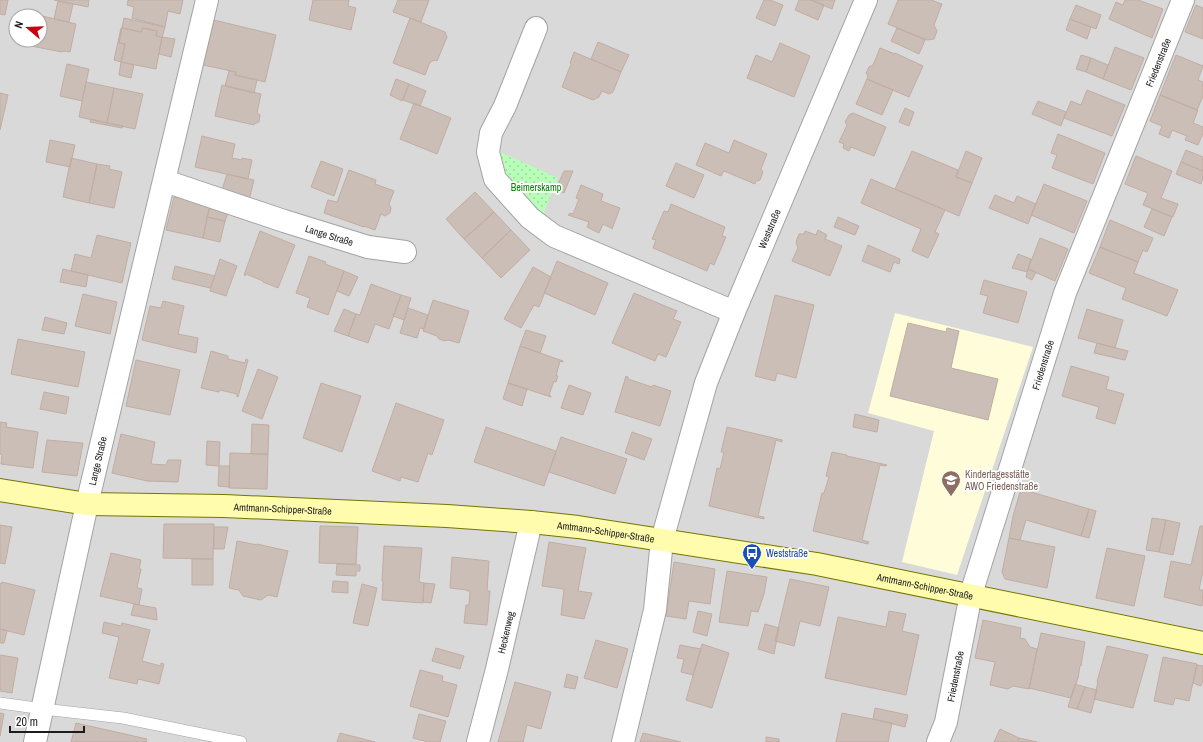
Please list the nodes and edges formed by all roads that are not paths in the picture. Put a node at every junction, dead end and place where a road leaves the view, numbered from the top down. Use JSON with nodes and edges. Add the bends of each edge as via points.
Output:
{"nodes":[{"id":1,"x":207,"y":0,"type":"edge"},
{"id":2,"x":866,"y":0,"type":"edge"},
{"id":3,"x":1183,"y":0,"type":"edge"},
{"id":4,"x":536,"y":28,"type":"dead end"},
{"id":5,"x":165,"y":181,"type":"junction"},
{"id":6,"x":404,"y":252,"type":"dead end"},
{"id":7,"x":734,"y":312,"type":"junction"},
{"id":8,"x":0,"y":490,"type":"edge"},
{"id":9,"x":87,"y":504,"type":"junction"},
{"id":10,"x":531,"y":522,"type":"junction"},
{"id":11,"x":662,"y":540,"type":"junction"},
{"id":12,"x":971,"y":594,"type":"junction"},
{"id":13,"x":1203,"y":643,"type":"edge"},
{"id":14,"x":0,"y":703,"type":"edge"},
{"id":15,"x":42,"y":709,"type":"junction"},
{"id":16,"x":35,"y":742,"type":"edge"},
{"id":17,"x":241,"y":742,"type":"edge"},
{"id":18,"x":478,"y":742,"type":"edge"},
{"id":19,"x":623,"y":742,"type":"edge"},
{"id":20,"x":938,"y":742,"type":"edge"}],
"edges":[{"from":1,"to":5,"type":"street","name":"Lange Straße"},
{"from":2,"to":7,"type":"street","name":"Weststraße"},
{"from":3,"to":12,"type":"street","name":"Friedenstraße","via":[[1065,293]]},
{"from":4,"to":7,"type":"street","via":[[491,134],[488,152],[495,178],[530,218],[554,236]]},
{"from":5,"to":6,"type":"street","name":"Lange Straße","via":[[368,247]]},
{"from":5,"to":9,"type":"street","name":"Lange Straße"},
{"from":7,"to":11,"type":"street","name":"Weststraße","via":[[706,383]]},
{"from":8,"to":9,"type":"street","name":"Amtmann-Schipper-Straße"},
{"from":9,"to":10,"type":"street","name":"Amtmann-Schipper-Straße","via":[[224,506]]},
{"from":9,"to":15,"type":"street","name":"Lange Straße"},
{"from":10,"to":11,"type":"street","name":"Amtmann-Schipper-Straße"},
{"from":10,"to":18,"type":"street","name":"Heckenweg"},
{"from":11,"to":12,"type":"street","name":"Amtmann-Schipper-Straße","via":[[817,564]]},
{"from":11,"to":19,"type":"street","name":"Weststraße","via":[[655,610]]},
{"from":12,"to":13,"type":"street","name":"Amtmann-Schipper-Straße"},
{"from":12,"to":20,"type":"street","name":"Friedenstraße","via":[[946,722]]},
{"from":14,"to":15,"type":"lane"},
{"from":15,"to":16,"type":"street","name":"Lange Straße"},
{"from":15,"to":17,"type":"lane","via":[[123,718]]}]}
